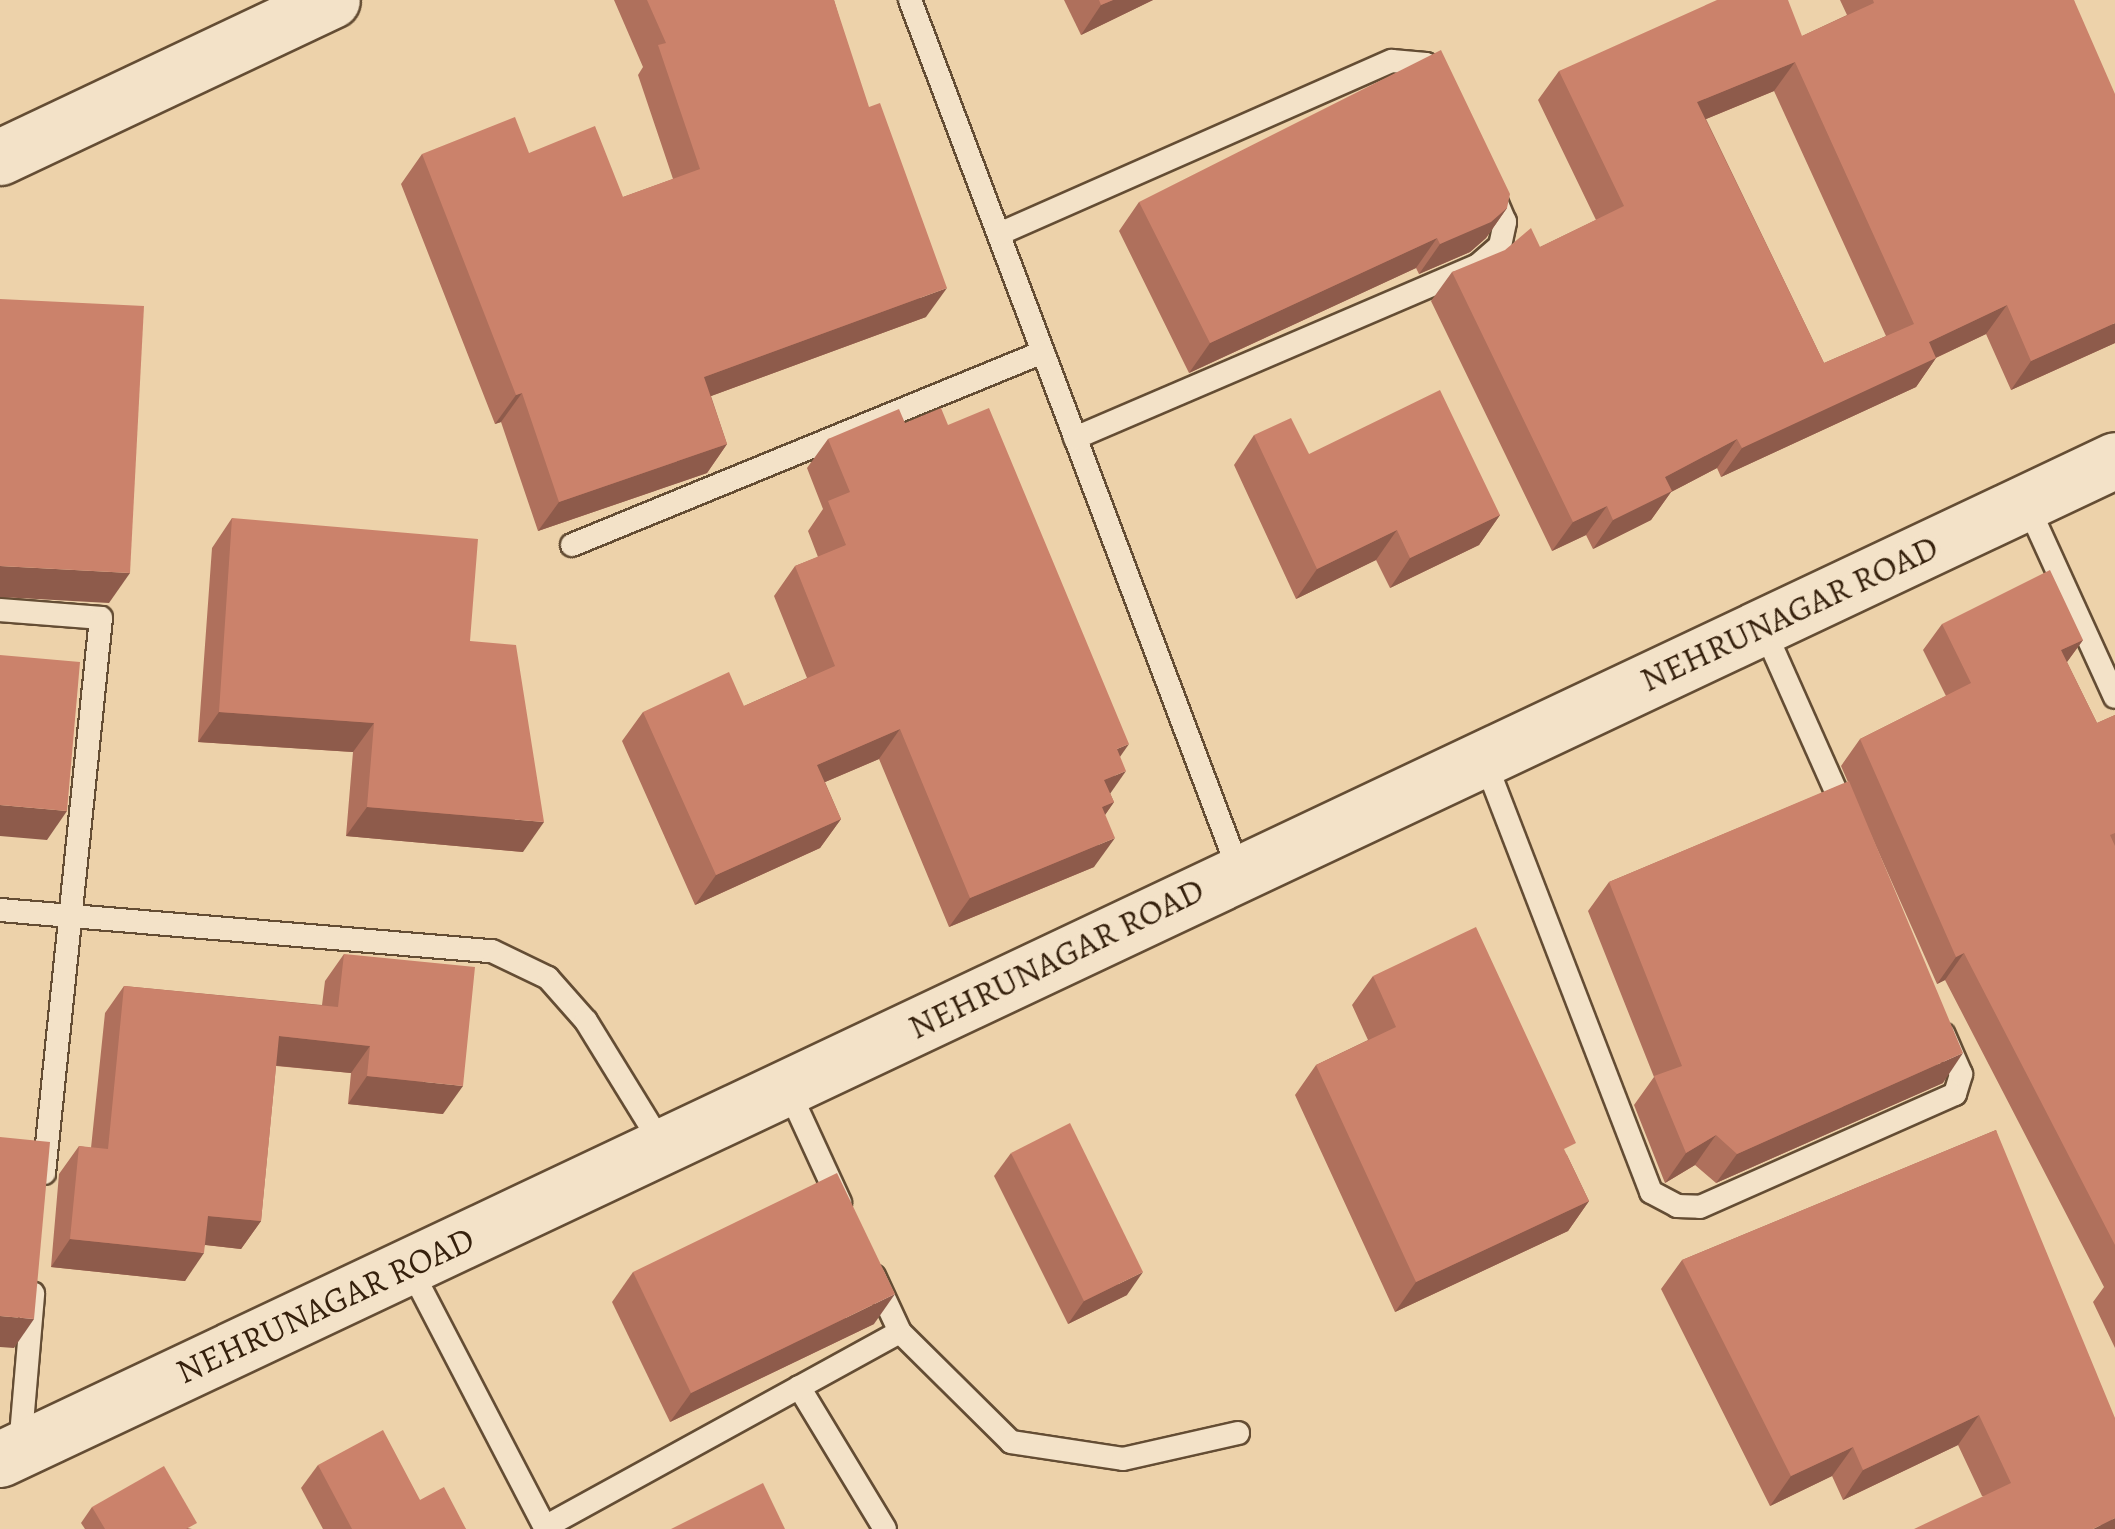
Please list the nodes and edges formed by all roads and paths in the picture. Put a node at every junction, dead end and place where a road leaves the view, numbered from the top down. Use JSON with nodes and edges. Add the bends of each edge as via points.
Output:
{"nodes":[{"id":1,"x":332,"y":0,"type":"edge"},
{"id":2,"x":910,"y":0,"type":"edge"},
{"id":3,"x":1453,"y":102,"type":"edge"},
{"id":4,"x":0,"y":158,"type":"edge"},
{"id":5,"x":1483,"y":171,"type":"edge"},
{"id":6,"x":999,"y":234,"type":"junction"},
{"id":7,"x":1043,"y":352,"type":"junction"},
{"id":8,"x":1075,"y":438,"type":"junction"},
{"id":9,"x":2115,"y":460,"type":"edge"},
{"id":10,"x":2026,"y":502,"type":"junction"},
{"id":11,"x":572,"y":545,"type":"dead end"},
{"id":12,"x":0,"y":610,"type":"edge"},
{"id":13,"x":1762,"y":625,"type":"junction"},
{"id":14,"x":2115,"y":697,"type":"edge"},
{"id":15,"x":1482,"y":756,"type":"junction"},
{"id":16,"x":1859,"y":843,"type":"edge"},
{"id":17,"x":1238,"y":870,"type":"junction"},
{"id":18,"x":0,"y":910,"type":"edge"},
{"id":19,"x":67,"y":915,"type":"junction"},
{"id":20,"x":1937,"y":1020,"type":"edge"},
{"id":21,"x":787,"y":1087,"type":"junction"},
{"id":22,"x":663,"y":1146,"type":"junction"},
{"id":23,"x":42,"y":1192,"type":"edge"},
{"id":24,"x":409,"y":1266,"type":"junction"},
{"id":25,"x":35,"y":1272,"type":"edge"},
{"id":26,"x":900,"y":1332,"type":"junction"},
{"id":27,"x":799,"y":1387,"type":"junction"},
{"id":28,"x":1238,"y":1433,"type":"dead end"},
{"id":29,"x":10,"y":1455,"type":"edge"},
{"id":30,"x":546,"y":1528,"type":"edge"},
{"id":31,"x":885,"y":1529,"type":"edge"}],
"edges":[{"from":1,"to":4,"type":"street"},
{"from":2,"to":6,"type":"lane"},
{"from":3,"to":6,"type":"lane","via":[[1426,64],[1392,61]]},
{"from":5,"to":8,"type":"lane","via":[[1506,222],[1500,246],[1478,264]]},
{"from":6,"to":7,"type":"lane"},
{"from":7,"to":8,"type":"lane"},
{"from":7,"to":11,"type":"lane"},
{"from":8,"to":17,"type":"lane"},
{"from":9,"to":10,"type":"street","name":"NEHRUNAGAR ROAD"},
{"from":10,"to":13,"type":"street","name":"NEHRUNAGAR ROAD"},
{"from":10,"to":14,"type":"lane"},
{"from":12,"to":19,"type":"lane","via":[[102,618]]},
{"from":13,"to":15,"type":"street","name":"NEHRUNAGAR ROAD"},
{"from":13,"to":16,"type":"lane"},
{"from":15,"to":17,"type":"street","name":"NEHRUNAGAR ROAD"},
{"from":15,"to":20,"type":"lane","via":[[1651,1192],[1677,1206],[1700,1208],[1955,1094],[1961,1074]]},
{"from":17,"to":21,"type":"street","name":"NEHRUNAGAR ROAD"},
{"from":18,"to":19,"type":"lane"},
{"from":19,"to":22,"type":"lane","via":[[492,952],[548,978],[586,1021]]},
{"from":19,"to":23,"type":"lane"},
{"from":21,"to":22,"type":"street","name":"NEHRUNAGAR ROAD"},
{"from":21,"to":26,"type":"lane"},
{"from":22,"to":24,"type":"street","name":"NEHRUNAGAR ROAD"},
{"from":24,"to":29,"type":"street","name":"NEHRUNAGAR ROAD"},
{"from":24,"to":30,"type":"lane"},
{"from":25,"to":29,"type":"lane"},
{"from":26,"to":27,"type":"lane"},
{"from":26,"to":28,"type":"lane","via":[[1011,1442],[1123,1459]]},
{"from":27,"to":30,"type":"lane"},
{"from":27,"to":31,"type":"lane"}]}
